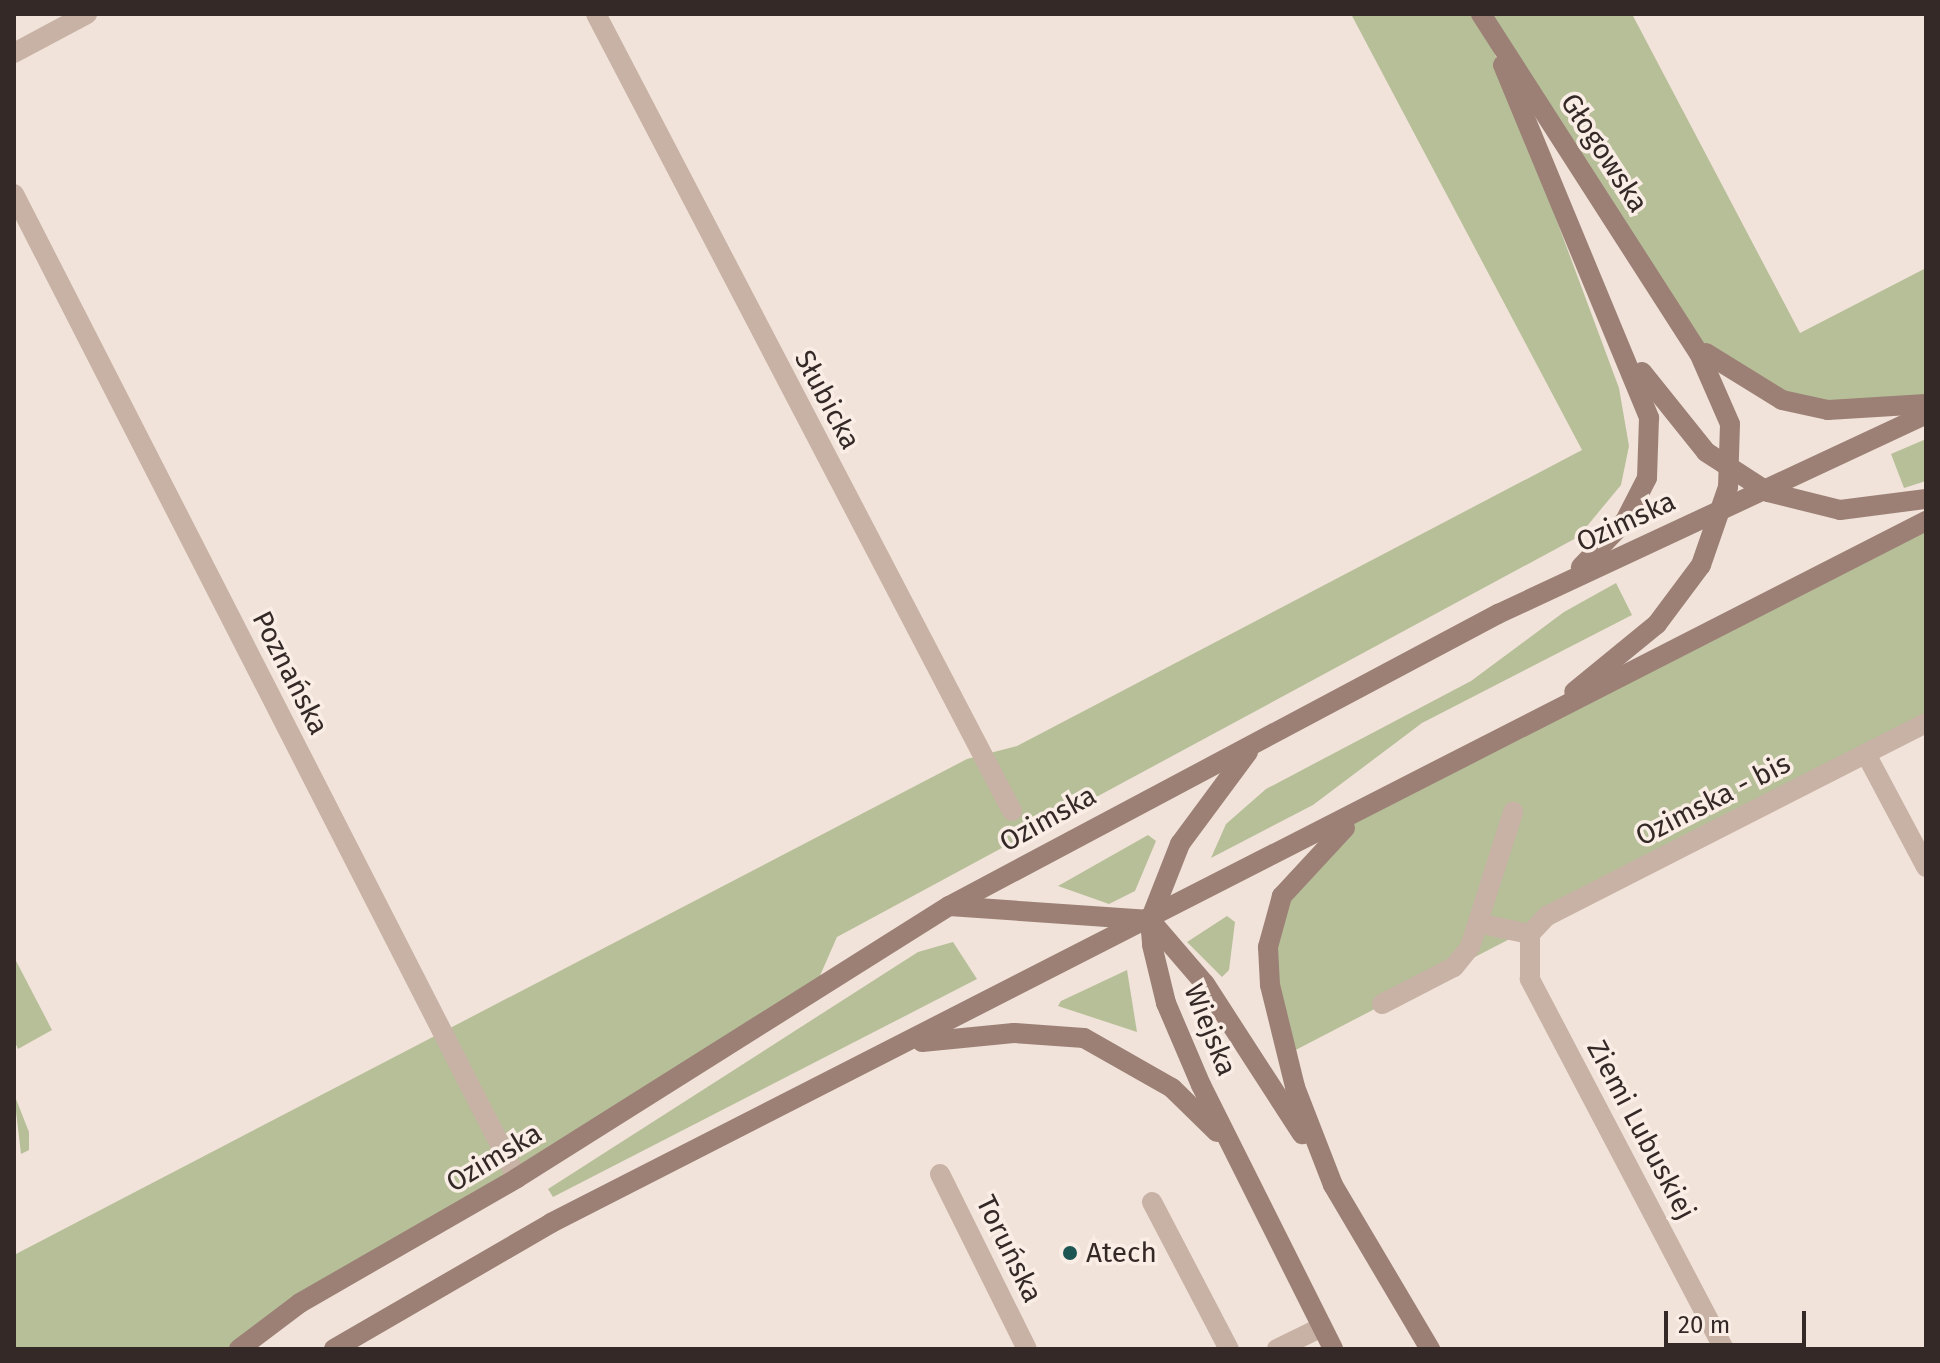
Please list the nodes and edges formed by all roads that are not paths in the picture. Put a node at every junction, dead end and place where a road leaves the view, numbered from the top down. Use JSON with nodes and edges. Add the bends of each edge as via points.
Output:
{"nodes":[{"id":1,"x":87,"y":14,"type":"edge"},
{"id":2,"x":596,"y":14,"type":"edge"},
{"id":3,"x":1481,"y":14,"type":"edge"},
{"id":4,"x":14,"y":53,"type":"edge"},
{"id":5,"x":14,"y":194,"type":"edge"},
{"id":6,"x":1606,"y":309,"type":"junction"},
{"id":7,"x":1680,"y":322,"type":"junction"},
{"id":8,"x":1926,"y":404,"type":"edge"},
{"id":9,"x":1926,"y":414,"type":"edge"},
{"id":10,"x":1729,"y":470,"type":"junction"},
{"id":11,"x":1761,"y":488,"type":"junction"},
{"id":12,"x":1926,"y":499,"type":"edge"},
{"id":13,"x":1723,"y":507,"type":"junction"},
{"id":14,"x":1926,"y":521,"type":"edge"},
{"id":15,"x":1564,"y":581,"type":"junction"},
{"id":16,"x":1926,"y":723,"type":"edge"},
{"id":17,"x":1263,"y":738,"type":"junction"},
{"id":18,"x":1866,"y":754,"type":"junction"},
{"id":19,"x":1472,"y":755,"type":"junction"},
{"id":20,"x":1376,"y":804,"type":"junction"},
{"id":21,"x":1012,"y":811,"type":"dead end"},
{"id":22,"x":1513,"y":812,"type":"dead end"},
{"id":23,"x":1926,"y":867,"type":"edge"},
{"id":24,"x":949,"y":906,"type":"junction"},
{"id":25,"x":1150,"y":920,"type":"junction"},
{"id":26,"x":1482,"y":924,"type":"junction"},
{"id":27,"x":1530,"y":934,"type":"junction"},
{"id":28,"x":1382,"y":1004,"type":"dead end"},
{"id":29,"x":891,"y":1050,"type":"junction"},
{"id":30,"x":1227,"y":1142,"type":"junction"},
{"id":31,"x":940,"y":1174,"type":"dead end"},
{"id":32,"x":517,"y":1178,"type":"junction"},
{"id":33,"x":1333,"y":1185,"type":"junction"},
{"id":34,"x":1152,"y":1202,"type":"dead end"},
{"id":35,"x":1322,"y":1327,"type":"junction"},
{"id":36,"x":239,"y":1349,"type":"edge"},
{"id":37,"x":334,"y":1349,"type":"edge"},
{"id":38,"x":1027,"y":1349,"type":"edge"},
{"id":39,"x":1229,"y":1349,"type":"edge"},
{"id":40,"x":1277,"y":1349,"type":"edge"},
{"id":41,"x":1333,"y":1349,"type":"edge"},
{"id":42,"x":1430,"y":1349,"type":"edge"},
{"id":43,"x":1724,"y":1349,"type":"edge"}],
"edges":[{"from":1,"to":4,"type":"street"},
{"from":2,"to":21,"type":"street","name":"Słubicka"},
{"from":3,"to":6,"type":"street","name":"Głogowska"},
{"from":3,"to":7,"type":"street","name":"Głogowska"},
{"from":5,"to":32,"type":"street","name":"Poznańska"},
{"from":6,"to":10,"type":"street","name":"Głogowska","via":[[1680,425]]},
{"from":6,"to":15,"type":"street","name":"Głogowska","via":[[1649,418],[1651,466],[1612,539]]},
{"from":7,"to":8,"type":"street","name":"Głogowska","via":[[1724,369],[1782,400],[1828,410]]},
{"from":7,"to":10,"type":"street","name":"Głogowska","via":[[1725,406]]},
{"from":9,"to":11,"type":"street","name":"Ozimska"},
{"from":10,"to":11,"type":"street"},
{"from":10,"to":13,"type":"street"},
{"from":11,"to":12,"type":"street","via":[[1840,510]]},
{"from":11,"to":13,"type":"street","name":"Ozimska"},
{"from":13,"to":15,"type":"street","name":"Ozimska"},
{"from":13,"to":19,"type":"street","via":[[1701,565],[1657,624],[1592,680]]},
{"from":14,"to":19,"type":"street"},
{"from":15,"to":17,"type":"street","name":"Ozimska"},
{"from":16,"to":18,"type":"street","name":"Ozimska - bis"},
{"from":17,"to":24,"type":"street","name":"Ozimska"},
{"from":17,"to":25,"type":"street","via":[[1180,844]]},
{"from":18,"to":23,"type":"street"},
{"from":18,"to":27,"type":"street","name":"Ozimska - bis","via":[[1547,916]]},
{"from":19,"to":20,"type":"street"},
{"from":20,"to":25,"type":"street"},
{"from":20,"to":33,"type":"street","via":[[1299,871],[1282,896],[1268,947],[1286,1055]]},
{"from":22,"to":26,"type":"street"},
{"from":24,"to":25,"type":"street"},
{"from":24,"to":32,"type":"street","name":"Ozimska"},
{"from":25,"to":29,"type":"street"},
{"from":25,"to":30,"type":"street","name":"Wiejska","via":[[1166,1003]]},
{"from":25,"to":33,"type":"street","via":[[1205,984]]},
{"from":26,"to":27,"type":"street"},
{"from":26,"to":28,"type":"street","via":[[1454,967]]},
{"from":27,"to":43,"type":"street","name":"Ziemi Lubuskiej","via":[[1530,979]]},
{"from":29,"to":30,"type":"street","via":[[983,1034],[1084,1038],[1172,1088]]},
{"from":29,"to":37,"type":"street","via":[[551,1223]]},
{"from":30,"to":35,"type":"street","name":"Wiejska"},
{"from":31,"to":38,"type":"street","name":"Toruńska"},
{"from":32,"to":36,"type":"street","name":"Ozimska","via":[[300,1303]]},
{"from":33,"to":42,"type":"street"},
{"from":34,"to":39,"type":"street"},
{"from":35,"to":40,"type":"street"},
{"from":35,"to":41,"type":"street","name":"Wiejska"}]}
